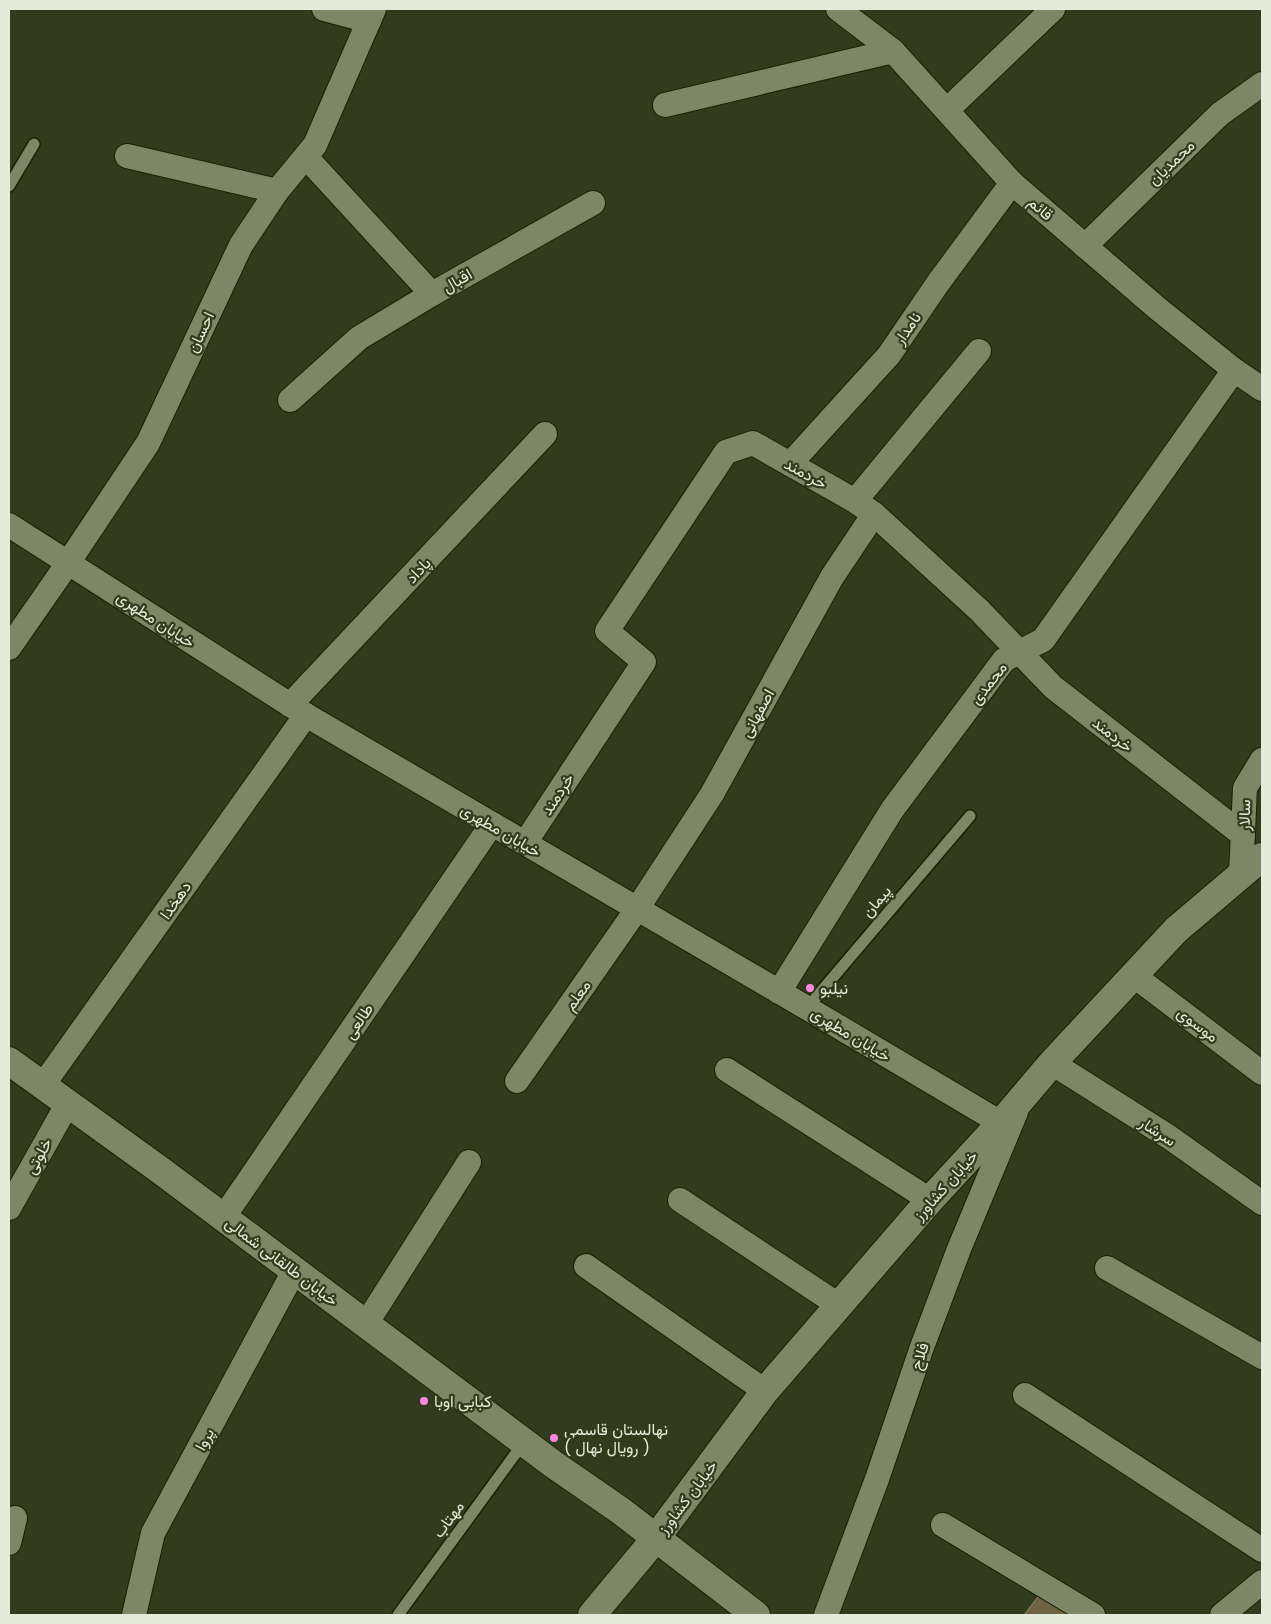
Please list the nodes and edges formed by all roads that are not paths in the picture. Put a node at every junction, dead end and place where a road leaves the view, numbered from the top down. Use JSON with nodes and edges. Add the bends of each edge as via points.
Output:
{"nodes":[{"id":1,"x":324,"y":9,"type":"edge"},
{"id":2,"x":838,"y":9,"type":"edge"},
{"id":3,"x":1053,"y":9,"type":"edge"},
{"id":4,"x":372,"y":15,"type":"edge"},
{"id":5,"x":893,"y":51,"type":"junction"},
{"id":6,"x":1262,"y":84,"type":"edge"},
{"id":7,"x":664,"y":105,"type":"dead end"},
{"id":8,"x":947,"y":110,"type":"junction"},
{"id":9,"x":34,"y":144,"type":"dead end"},
{"id":10,"x":127,"y":156,"type":"dead end"},
{"id":11,"x":306,"y":157,"type":"junction"},
{"id":12,"x":1012,"y":183,"type":"junction"},
{"id":13,"x":9,"y":186,"type":"edge"},
{"id":14,"x":277,"y":191,"type":"junction"},
{"id":15,"x":592,"y":203,"type":"dead end"},
{"id":16,"x":1085,"y":246,"type":"junction"},
{"id":17,"x":432,"y":294,"type":"junction"},
{"id":18,"x":980,"y":351,"type":"dead end"},
{"id":19,"x":1234,"y":370,"type":"junction"},
{"id":20,"x":1262,"y":389,"type":"edge"},
{"id":21,"x":290,"y":400,"type":"dead end"},
{"id":22,"x":545,"y":434,"type":"dead end"},
{"id":23,"x":790,"y":464,"type":"junction"},
{"id":24,"x":855,"y":501,"type":"junction"},
{"id":25,"x":874,"y":514,"type":"junction"},
{"id":26,"x":9,"y":525,"type":"edge"},
{"id":27,"x":68,"y":563,"type":"junction"},
{"id":28,"x":9,"y":648,"type":"edge"},
{"id":29,"x":1020,"y":652,"type":"junction"},
{"id":30,"x":298,"y":710,"type":"junction"},
{"id":31,"x":1262,"y":760,"type":"edge"},
{"id":32,"x":970,"y":816,"type":"dead end"},
{"id":33,"x":492,"y":824,"type":"junction"},
{"id":34,"x":1243,"y":835,"type":"junction"},
{"id":35,"x":525,"y":843,"type":"junction"},
{"id":36,"x":1262,"y":857,"type":"edge"},
{"id":37,"x":1241,"y":876,"type":"junction"},
{"id":38,"x":637,"y":909,"type":"junction"},
{"id":39,"x":1133,"y":975,"type":"junction"},
{"id":40,"x":779,"y":992,"type":"junction"},
{"id":41,"x":807,"y":1008,"type":"junction"},
{"id":42,"x":9,"y":1061,"type":"edge"},
{"id":43,"x":1052,"y":1063,"type":"junction"},
{"id":44,"x":727,"y":1070,"type":"dead end"},
{"id":45,"x":1262,"y":1073,"type":"edge"},
{"id":46,"x":517,"y":1081,"type":"dead end"},
{"id":47,"x":43,"y":1085,"type":"junction"},
{"id":48,"x":1021,"y":1100,"type":"junction"},
{"id":49,"x":68,"y":1104,"type":"junction"},
{"id":50,"x":1001,"y":1123,"type":"junction"},
{"id":51,"x":468,"y":1162,"type":"dead end"},
{"id":52,"x":680,"y":1200,"type":"dead end"},
{"id":53,"x":930,"y":1200,"type":"junction"},
{"id":54,"x":1262,"y":1203,"type":"edge"},
{"id":55,"x":9,"y":1208,"type":"edge"},
{"id":56,"x":224,"y":1218,"type":"junction"},
{"id":57,"x":586,"y":1266,"type":"dead end"},
{"id":58,"x":1108,"y":1268,"type":"dead end"},
{"id":59,"x":294,"y":1271,"type":"junction"},
{"id":60,"x":840,"y":1306,"type":"junction"},
{"id":61,"x":366,"y":1324,"type":"junction"},
{"id":62,"x":1262,"y":1357,"type":"edge"},
{"id":63,"x":765,"y":1391,"type":"junction"},
{"id":64,"x":1025,"y":1395,"type":"dead end"},
{"id":65,"x":524,"y":1442,"type":"junction"},
{"id":66,"x":15,"y":1518,"type":"dead end"},
{"id":67,"x":943,"y":1525,"type":"dead end"},
{"id":68,"x":656,"y":1538,"type":"junction"},
{"id":69,"x":9,"y":1543,"type":"edge"},
{"id":70,"x":1262,"y":1550,"type":"edge"},
{"id":71,"x":1262,"y":1582,"type":"edge"},
{"id":72,"x":134,"y":1615,"type":"edge"},
{"id":73,"x":398,"y":1615,"type":"edge"},
{"id":74,"x":592,"y":1615,"type":"edge"},
{"id":75,"x":756,"y":1615,"type":"edge"},
{"id":76,"x":826,"y":1615,"type":"edge"},
{"id":77,"x":1093,"y":1615,"type":"edge"},
{"id":78,"x":1222,"y":1615,"type":"edge"}],
"edges":[{"from":1,"to":4,"type":"street"},
{"from":2,"to":5,"type":"street","name":"قائم"},
{"from":3,"to":8,"type":"street"},
{"from":4,"to":11,"type":"street","name":"احسان","via":[[315,145]]},
{"from":5,"to":7,"type":"street"},
{"from":5,"to":8,"type":"street","name":"قائم"},
{"from":6,"to":16,"type":"street","name":"محمدیان","via":[[1220,114]]},
{"from":8,"to":12,"type":"street","name":"قائم"},
{"from":9,"to":13,"type":"lane"},
{"from":10,"to":14,"type":"street"},
{"from":11,"to":14,"type":"street","name":"احسان"},
{"from":11,"to":17,"type":"street","name":"اقبال"},
{"from":12,"to":16,"type":"street","name":"قائم"},
{"from":12,"to":23,"type":"street","name":"نامدار","via":[[888,356]]},
{"from":14,"to":27,"type":"street","name":"احسان","via":[[242,244],[148,443]]},
{"from":15,"to":17,"type":"street","name":"اقبال"},
{"from":16,"to":19,"type":"street","name":"قائم"},
{"from":17,"to":21,"type":"street","via":[[359,338]]},
{"from":18,"to":24,"type":"street"},
{"from":19,"to":20,"type":"street","name":"قائم"},
{"from":19,"to":29,"type":"street","name":"محمدی","via":[[1043,640]]},
{"from":22,"to":30,"type":"street","name":"پاداد"},
{"from":23,"to":24,"type":"street","name":"خردمند"},
{"from":23,"to":35,"type":"street","name":"خردمند","via":[[753,443],[726,452],[607,631],[644,662]]},
{"from":24,"to":25,"type":"street","name":"خردمند"},
{"from":25,"to":29,"type":"street","name":"خردمند"},
{"from":25,"to":38,"type":"street","name":"اصفهانی","via":[[832,578],[712,794]]},
{"from":26,"to":27,"type":"street","name":"خیابان مطهری"},
{"from":27,"to":28,"type":"street","name":"احسان"},
{"from":27,"to":30,"type":"street","name":"خیابان مطهری"},
{"from":29,"to":34,"type":"street","name":"خردمند","via":[[1053,687]]},
{"from":29,"to":40,"type":"street","name":"محمدی","via":[[1004,660],[892,810]]},
{"from":30,"to":33,"type":"street","name":"خیابان مطهری"},
{"from":30,"to":47,"type":"street","name":"دهخدا"},
{"from":31,"to":34,"type":"street","name":"سالار","via":[[1245,788]]},
{"from":32,"to":41,"type":"lane","name":"پیمان"},
{"from":33,"to":35,"type":"street","name":"خیابان مطهری"},
{"from":33,"to":56,"type":"street","name":"طالعی"},
{"from":34,"to":37,"type":"street","name":"سالار"},
{"from":35,"to":38,"type":"street","name":"خیابان مطهری"},
{"from":36,"to":37,"type":"main road","name":"خیابان کشاورز"},
{"from":37,"to":39,"type":"main road","name":"خیابان کشاورز","via":[[1176,930]]},
{"from":38,"to":40,"type":"street","name":"خیابان مطهری"},
{"from":38,"to":46,"type":"street","name":"معلم"},
{"from":39,"to":43,"type":"main road","name":"خیابان کشاورز"},
{"from":39,"to":45,"type":"street","name":"موسوی"},
{"from":40,"to":41,"type":"street","name":"خیابان مطهری"},
{"from":41,"to":50,"type":"street","name":"خیابان مطهری"},
{"from":42,"to":47,"type":"main road","name":"خیابان طالقانی شمالی"},
{"from":43,"to":48,"type":"main road","name":"خیابان کشاورز"},
{"from":43,"to":54,"type":"street","name":"سرشار","via":[[1169,1137]]},
{"from":44,"to":53,"type":"street"},
{"from":47,"to":49,"type":"main road","name":"خیابان طالقانی شمالی"},
{"from":48,"to":50,"type":"main road","name":"خیابان کشاورز"},
{"from":48,"to":76,"type":"street","name":"فلاح","via":[[952,1267]]},
{"from":49,"to":55,"type":"street","name":"خلوتی"},
{"from":49,"to":56,"type":"main road","name":"خیابان طالقانی شمالی"},
{"from":50,"to":53,"type":"main road","name":"خیابان کشاورز"},
{"from":51,"to":61,"type":"street"},
{"from":52,"to":60,"type":"street"},
{"from":53,"to":60,"type":"main road","name":"خیابان کشاورز"},
{"from":56,"to":59,"type":"main road","name":"خیابان طالقانی شمالی"},
{"from":57,"to":63,"type":"street"},
{"from":58,"to":62,"type":"street"},
{"from":59,"to":61,"type":"main road","name":"خیابان طالقانی شمالی"},
{"from":59,"to":72,"type":"street","name":"پروا","via":[[153,1532]]},
{"from":60,"to":63,"type":"main road","name":"خیابان کشاورز"},
{"from":61,"to":65,"type":"main road","name":"خیابان طالقانی شمالی"},
{"from":63,"to":68,"type":"main road","name":"خیابان کشاورز"},
{"from":64,"to":70,"type":"street"},
{"from":65,"to":68,"type":"main road","name":"خیابان طالقانی شمالی"},
{"from":65,"to":73,"type":"lane","name":"مهتاب"},
{"from":66,"to":69,"type":"street"},
{"from":67,"to":77,"type":"street"},
{"from":68,"to":74,"type":"main road","name":"خیابان کشاورز"},
{"from":68,"to":75,"type":"main road"},
{"from":71,"to":78,"type":"street"}]}
